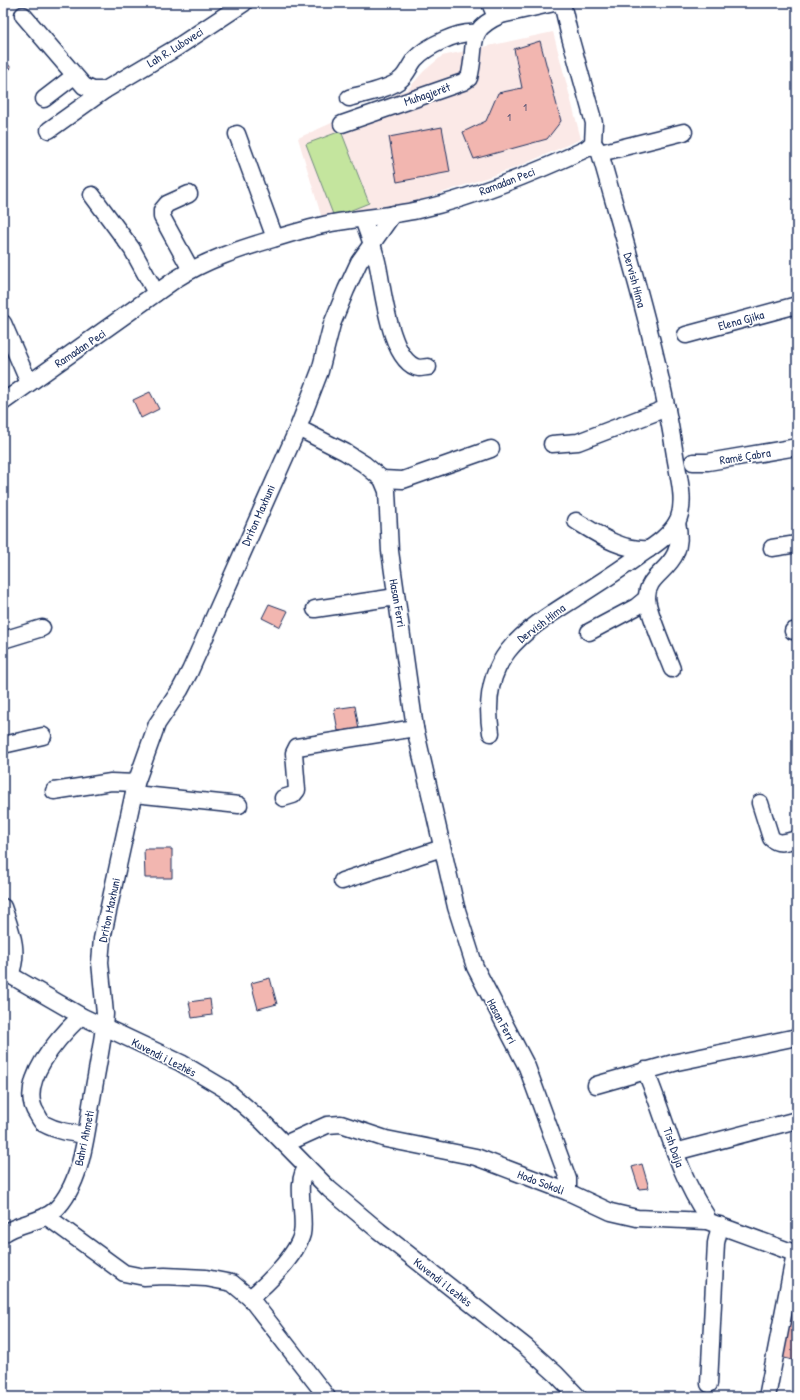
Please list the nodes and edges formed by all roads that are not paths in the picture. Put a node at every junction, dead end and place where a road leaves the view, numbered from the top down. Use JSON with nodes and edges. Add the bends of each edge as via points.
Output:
{"nodes":[{"id":1,"x":244,"y":3,"type":"edge"},
{"id":2,"x":490,"y":3,"type":"edge"},
{"id":3,"x":554,"y":3,"type":"edge"},
{"id":4,"x":562,"y":3,"type":"edge"},
{"id":5,"x":23,"y":15,"type":"dead end"},
{"id":6,"x":501,"y":15,"type":"junction"},
{"id":7,"x":476,"y":33,"type":"junction"},
{"id":8,"x":74,"y":76,"type":"junction"},
{"id":9,"x":105,"y":90,"type":"junction"},
{"id":10,"x":349,"y":98,"type":"dead end"},
{"id":11,"x":44,"y":99,"type":"dead end"},
{"id":12,"x":342,"y":124,"type":"dead end"},
{"id":13,"x":49,"y":130,"type":"dead end"},
{"id":14,"x":684,"y":132,"type":"dead end"},
{"id":15,"x":237,"y":134,"type":"dead end"},
{"id":16,"x":597,"y":148,"type":"junction"},
{"id":17,"x":189,"y":194,"type":"dead end"},
{"id":18,"x":92,"y":195,"type":"dead end"},
{"id":19,"x":393,"y":214,"type":"junction"},
{"id":20,"x":363,"y":219,"type":"junction"},
{"id":21,"x":275,"y":238,"type":"junction"},
{"id":22,"x":371,"y":243,"type":"junction"},
{"id":23,"x":191,"y":270,"type":"junction"},
{"id":24,"x":156,"y":293,"type":"junction"},
{"id":25,"x":797,"y":305,"type":"edge"},
{"id":26,"x":3,"y":323,"type":"edge"},
{"id":27,"x":686,"y":335,"type":"dead end"},
{"id":28,"x":428,"y":367,"type":"dead end"},
{"id":29,"x":30,"y":383,"type":"junction"},
{"id":30,"x":3,"y":402,"type":"edge"},
{"id":31,"x":667,"y":408,"type":"junction"},
{"id":32,"x":298,"y":428,"type":"junction"},
{"id":33,"x":552,"y":444,"type":"dead end"},
{"id":34,"x":797,"y":447,"type":"edge"},
{"id":35,"x":491,"y":449,"type":"dead end"},
{"id":36,"x":797,"y":452,"type":"edge"},
{"id":37,"x":693,"y":462,"type":"dead end"},
{"id":38,"x":712,"y":471,"type":"dead end"},
{"id":39,"x":382,"y":478,"type":"junction"},
{"id":40,"x":576,"y":521,"type":"dead end"},
{"id":41,"x":677,"y":522,"type":"junction"},
{"id":42,"x":797,"y":544,"type":"edge"},
{"id":43,"x":772,"y":548,"type":"dead end"},
{"id":44,"x":649,"y":549,"type":"junction"},
{"id":45,"x":396,"y":597,"type":"junction"},
{"id":46,"x":648,"y":598,"type":"junction"},
{"id":47,"x":315,"y":609,"type":"dead end"},
{"id":48,"x":42,"y":628,"type":"dead end"},
{"id":49,"x":590,"y":632,"type":"dead end"},
{"id":50,"x":3,"y":640,"type":"edge"},
{"id":51,"x":672,"y":669,"type":"dead end"},
{"id":52,"x":415,"y":728,"type":"junction"},
{"id":53,"x":491,"y":733,"type":"dead end"},
{"id":54,"x":43,"y":736,"type":"dead end"},
{"id":55,"x":3,"y":745,"type":"edge"},
{"id":56,"x":135,"y":788,"type":"junction"},
{"id":57,"x":54,"y":790,"type":"dead end"},
{"id":58,"x":283,"y":798,"type":"dead end"},
{"id":59,"x":760,"y":803,"type":"dead end"},
{"id":60,"x":239,"y":805,"type":"dead end"},
{"id":61,"x":797,"y":839,"type":"edge"},
{"id":62,"x":442,"y":848,"type":"junction"},
{"id":63,"x":342,"y":881,"type":"dead end"},
{"id":64,"x":3,"y":907,"type":"edge"},
{"id":65,"x":7,"y":973,"type":"edge"},
{"id":66,"x":81,"y":1016,"type":"junction"},
{"id":67,"x":104,"y":1027,"type":"junction"},
{"id":68,"x":797,"y":1036,"type":"edge"},
{"id":69,"x":645,"y":1070,"type":"junction"},
{"id":70,"x":596,"y":1086,"type":"dead end"},
{"id":71,"x":797,"y":1120,"type":"edge"},
{"id":72,"x":85,"y":1135,"type":"junction"},
{"id":73,"x":285,"y":1144,"type":"junction"},
{"id":74,"x":675,"y":1152,"type":"junction"},
{"id":75,"x":307,"y":1167,"type":"junction"},
{"id":76,"x":568,"y":1192,"type":"junction"},
{"id":77,"x":46,"y":1216,"type":"junction"},
{"id":78,"x":714,"y":1223,"type":"junction"},
{"id":79,"x":3,"y":1234,"type":"edge"},
{"id":80,"x":796,"y":1254,"type":"edge"},
{"id":81,"x":250,"y":1298,"type":"junction"},
{"id":82,"x":709,"y":1384,"type":"dead end"},
{"id":83,"x":327,"y":1397,"type":"edge"},
{"id":84,"x":578,"y":1397,"type":"edge"},
{"id":85,"x":767,"y":1397,"type":"edge"}],
"edges":[{"from":1,"to":9,"type":"street","name":"Lah R. Luboveci","via":[[176,48]]},
{"from":2,"to":6,"type":"street","via":[[493,10]]},
{"from":3,"to":6,"type":"street"},
{"from":4,"to":16,"type":"street","via":[[594,123]]},
{"from":5,"to":8,"type":"street"},
{"from":6,"to":7,"type":"street","via":[[481,25]]},
{"from":7,"to":10,"type":"street","name":"Muhagjerët","via":[[469,32],[438,43],[415,59],[401,80]]},
{"from":7,"to":12,"type":"street","name":"Muhagjerët","via":[[469,78]]},
{"from":8,"to":9,"type":"street","via":[[84,86],[93,90]]},
{"from":8,"to":11,"type":"street"},
{"from":9,"to":13,"type":"street","name":"Lah R. Luboveci"},
{"from":14,"to":16,"type":"street"},
{"from":15,"to":21,"type":"street"},
{"from":16,"to":19,"type":"street","name":"Ramadan Peci","via":[[586,149],[500,184],[442,204]]},
{"from":16,"to":31,"type":"street","name":"Dervish Hima","via":[[654,349]]},
{"from":17,"to":23,"type":"street","via":[[167,204],[162,210],[162,217]]},
{"from":18,"to":24,"type":"street","via":[[132,249]]},
{"from":19,"to":20,"type":"street","name":"Ramadan Peci"},
{"from":19,"to":22,"type":"street","name":"Driton Maxhuni"},
{"from":20,"to":21,"type":"street","name":"Ramadan Peci","via":[[303,229]]},
{"from":20,"to":22,"type":"street"},
{"from":21,"to":23,"type":"street","name":"Ramadan Peci","via":[[235,250]]},
{"from":22,"to":28,"type":"street","via":[[378,264],[390,326],[399,349],[409,363],[418,368]]},
{"from":22,"to":32,"type":"street","name":"Driton Maxhuni","via":[[359,262],[332,324],[320,371]]},
{"from":23,"to":24,"type":"street","name":"Ramadan Peci"},
{"from":24,"to":29,"type":"street","name":"Ramadan Peci"},
{"from":25,"to":27,"type":"street","name":"Elena Gjika"},
{"from":26,"to":29,"type":"street"},
{"from":29,"to":30,"type":"street","name":"Ramadan Peci"},
{"from":31,"to":33,"type":"street","via":[[578,442]]},
{"from":31,"to":41,"type":"street","name":"Dervish Hima","via":[[680,489]]},
{"from":32,"to":39,"type":"street","via":[[345,452]]},
{"from":32,"to":56,"type":"street","name":"Driton Maxhuni","via":[[190,671],[157,724]]},
{"from":34,"to":37,"type":"street","name":"Ramë Çabra","via":[[708,462]]},
{"from":35,"to":39,"type":"street","via":[[402,480]]},
{"from":36,"to":38,"type":"street","name":"Ramë Çabra"},
{"from":39,"to":45,"type":"street","name":"Hasan Ferri","via":[[387,491],[390,551]]},
{"from":40,"to":44,"type":"street","via":[[599,535],[627,547],[637,550]]},
{"from":41,"to":44,"type":"street","name":"Dervish Hima","via":[[665,537]]},
{"from":41,"to":46,"type":"street","name":"Dervish Hima","via":[[679,543],[676,553],[671,563],[651,585]]},
{"from":42,"to":43,"type":"street"},
{"from":44,"to":53,"type":"street","name":"Dervish Hima","via":[[547,616],[524,633],[507,652],[491,685],[488,708]]},
{"from":45,"to":47,"type":"street"},
{"from":45,"to":52,"type":"street","name":"Hasan Ferri"},
{"from":46,"to":49,"type":"street"},
{"from":46,"to":51,"type":"street"},
{"from":48,"to":50,"type":"street"},
{"from":52,"to":58,"type":"street","via":[[297,747],[294,753],[298,790],[293,795]]},
{"from":52,"to":62,"type":"street","name":"Hasan Ferri"},
{"from":54,"to":55,"type":"street"},
{"from":56,"to":57,"type":"street","via":[[111,782]]},
{"from":56,"to":60,"type":"street"},
{"from":56,"to":67,"type":"street","name":"Driton Maxhuni","via":[[102,938],[100,962]]},
{"from":59,"to":61,"type":"street","via":[[774,841],[783,843]]},
{"from":62,"to":63,"type":"street"},
{"from":62,"to":76,"type":"street","name":"Hasan Ferri","via":[[456,907],[475,967],[527,1068],[566,1170]]},
{"from":64,"to":65,"type":"street","via":[[14,937],[15,950],[14,963]]},
{"from":65,"to":66,"type":"street","name":"Kuvendi i Lezhës"},
{"from":66,"to":67,"type":"street","name":"Kuvendi i Lezhës"},
{"from":66,"to":72,"type":"street","via":[[41,1064],[31,1084],[31,1106],[43,1123],[62,1131]]},
{"from":67,"to":72,"type":"street","name":"Bahri Ahmeti"},
{"from":67,"to":73,"type":"street","name":"Kuvendi i Lezhës","via":[[225,1089]]},
{"from":68,"to":69,"type":"street"},
{"from":69,"to":70,"type":"street"},
{"from":69,"to":74,"type":"street","name":"Tish Daija","via":[[660,1105]]},
{"from":71,"to":74,"type":"street"},
{"from":72,"to":77,"type":"street","name":"Bahri Ahmeti","via":[[80,1165],[70,1187],[55,1210]]},
{"from":73,"to":75,"type":"street","name":"Kuvendi i Lezhës"},
{"from":73,"to":76,"type":"street","name":"Hodo Sokoli","via":[[327,1125],[341,1124],[386,1139],[476,1157]]},
{"from":74,"to":78,"type":"street","name":"Tish Daija","via":[[686,1179]]},
{"from":75,"to":81,"type":"street","via":[[301,1177],[302,1233],[298,1244],[274,1275]]},
{"from":75,"to":84,"type":"street","name":"Kuvendi i Lezhës","via":[[379,1231],[526,1347]]},
{"from":76,"to":78,"type":"street","name":"Hodo Sokoli","via":[[611,1212],[637,1218]]},
{"from":77,"to":79,"type":"street","name":"Bahri Ahmeti","via":[[18,1225]]},
{"from":77,"to":81,"type":"street","via":[[124,1273],[139,1277],[180,1276],[220,1279],[232,1283]]},
{"from":78,"to":80,"type":"street","name":"Hodo Sokoli"},
{"from":78,"to":82,"type":"street","via":[[716,1243]]},
{"from":80,"to":85,"type":"street"},
{"from":81,"to":83,"type":"street"}]}
